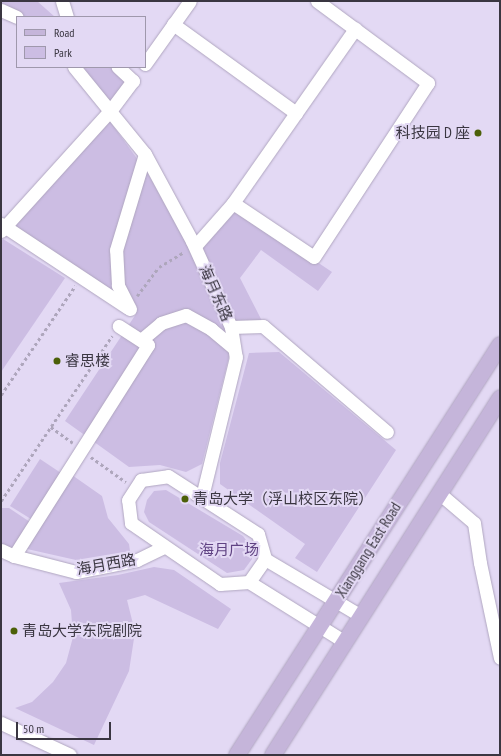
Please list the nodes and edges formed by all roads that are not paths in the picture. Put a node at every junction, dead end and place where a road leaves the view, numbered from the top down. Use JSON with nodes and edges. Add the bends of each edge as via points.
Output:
{"nodes":[{"id":1,"x":62,"y":1,"type":"edge"},
{"id":2,"x":190,"y":1,"type":"edge"},
{"id":3,"x":317,"y":1,"type":"edge"},
{"id":4,"x":1,"y":10,"type":"edge"},
{"id":5,"x":67,"y":16,"type":"edge"},
{"id":6,"x":16,"y":18,"type":"edge"},
{"id":7,"x":173,"y":24,"type":"junction"},
{"id":8,"x":355,"y":29,"type":"junction"},
{"id":9,"x":146,"y":63,"type":"edge"},
{"id":10,"x":75,"y":68,"type":"edge"},
{"id":11,"x":119,"y":68,"type":"edge"},
{"id":12,"x":142,"y":68,"type":"edge"},
{"id":13,"x":133,"y":81,"type":"junction"},
{"id":14,"x":110,"y":111,"type":"junction"},
{"id":15,"x":296,"y":114,"type":"junction"},
{"id":16,"x":145,"y":154,"type":"junction"},
{"id":17,"x":233,"y":203,"type":"junction"},
{"id":18,"x":2,"y":227,"type":"edge"},
{"id":19,"x":195,"y":246,"type":"junction"},
{"id":20,"x":119,"y":326,"type":"road end"},
{"id":21,"x":231,"y":327,"type":"junction"},
{"id":22,"x":141,"y":340,"type":"junction"},
{"id":23,"x":500,"y":345,"type":"edge"},
{"id":24,"x":234,"y":348,"type":"junction"},
{"id":25,"x":500,"y":398,"type":"edge"},
{"id":26,"x":387,"y":432,"type":"dead end"},
{"id":27,"x":439,"y":493,"type":"junction"},
{"id":28,"x":202,"y":496,"type":"junction"},
{"id":29,"x":164,"y":547,"type":"junction"},
{"id":30,"x":1,"y":550,"type":"edge"},
{"id":31,"x":14,"y":556,"type":"junction"},
{"id":32,"x":266,"y":559,"type":"junction"},
{"id":33,"x":249,"y":582,"type":"junction"},
{"id":34,"x":336,"y":600,"type":"junction"},
{"id":35,"x":361,"y":616,"type":"junction"},
{"id":36,"x":320,"y":627,"type":"junction"},
{"id":37,"x":345,"y":642,"type":"junction"},
{"id":38,"x":500,"y":658,"type":"edge"},
{"id":39,"x":1,"y":723,"type":"edge"},
{"id":40,"x":70,"y":755,"type":"edge"},
{"id":41,"x":237,"y":755,"type":"edge"},
{"id":42,"x":273,"y":755,"type":"edge"}],
"edges":[{"from":1,"to":5,"type":"street"},
{"from":2,"to":7,"type":"street"},
{"from":3,"to":8,"type":"street"},
{"from":4,"to":6,"type":"street"},
{"from":7,"to":9,"type":"street"},
{"from":7,"to":15,"type":"street"},
{"from":8,"to":15,"type":"street"},
{"from":8,"to":17,"type":"street","via":[[428,83],[314,257]]},
{"from":10,"to":14,"type":"street"},
{"from":11,"to":13,"type":"street"},
{"from":12,"to":13,"type":"street"},
{"from":13,"to":14,"type":"street"},
{"from":14,"to":16,"type":"street"},
{"from":14,"to":18,"type":"street"},
{"from":15,"to":17,"type":"street"},
{"from":16,"to":18,"type":"street","via":[[116,250],[118,285],[130,309]]},
{"from":16,"to":19,"type":"street","name":"海月东路"},
{"from":17,"to":19,"type":"street"},
{"from":19,"to":21,"type":"street","name":"海月东路"},
{"from":20,"to":22,"type":"street"},
{"from":21,"to":24,"type":"street","name":"海月东路"},
{"from":21,"to":26,"type":"street","via":[[263,326]]},
{"from":22,"to":24,"type":"street","via":[[161,322],[186,314],[211,329]]},
{"from":22,"to":31,"type":"street","via":[[148,345]]},
{"from":23,"to":34,"type":"main road","name":"Xianggang East Road"},
{"from":24,"to":28,"type":"street","name":"海月东路","via":[[236,357]]},
{"from":25,"to":27,"type":"main road","name":"Xianggang East Road"},
{"from":27,"to":35,"type":"main road","name":"Xianggang East Road"},
{"from":27,"to":38,"type":"street","via":[[474,523]]},
{"from":28,"to":29,"type":"street","via":[[168,476],[141,480],[128,500],[131,523]]},
{"from":28,"to":32,"type":"street","via":[[258,534]]},
{"from":29,"to":31,"type":"street","name":"海月西路","via":[[137,560],[76,572]]},
{"from":29,"to":33,"type":"street","via":[[220,584]]},
{"from":30,"to":31,"type":"street","name":"海月西路"},
{"from":32,"to":33,"type":"street"},
{"from":32,"to":34,"type":"street"},
{"from":33,"to":36,"type":"street"},
{"from":34,"to":35,"type":"street"},
{"from":34,"to":36,"type":"main road","name":"Xianggang East Road"},
{"from":35,"to":37,"type":"main road","name":"Xianggang East Road"},
{"from":36,"to":37,"type":"street"},
{"from":36,"to":41,"type":"main road","name":"Xianggang East Road"},
{"from":37,"to":42,"type":"main road","name":"Xianggang East Road"},
{"from":39,"to":40,"type":"street"}]}
